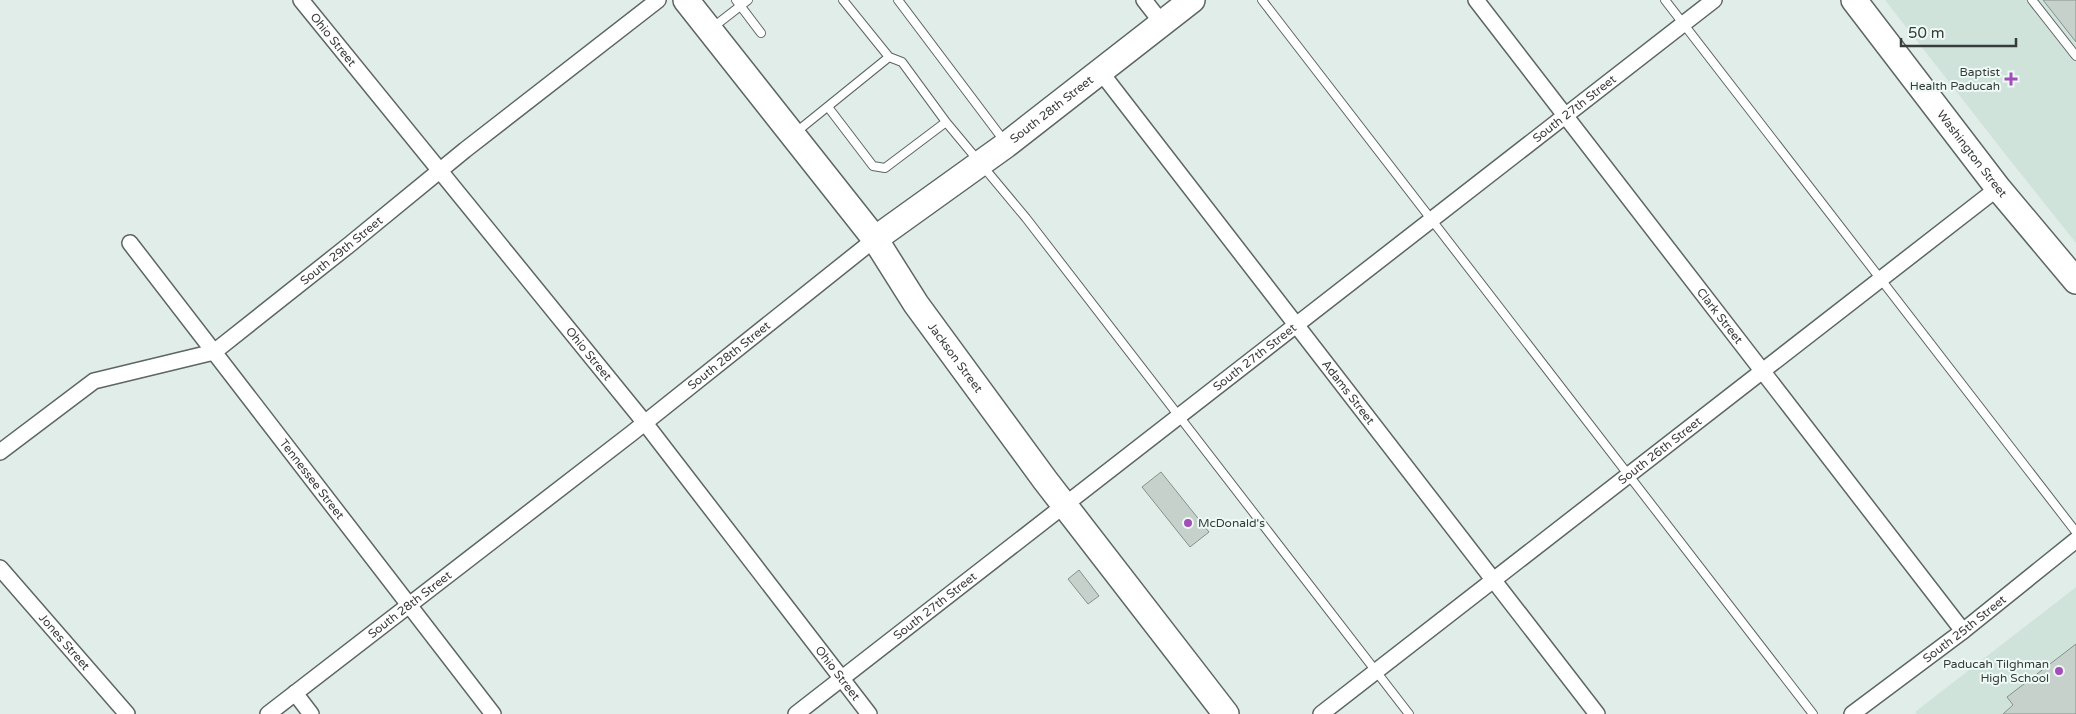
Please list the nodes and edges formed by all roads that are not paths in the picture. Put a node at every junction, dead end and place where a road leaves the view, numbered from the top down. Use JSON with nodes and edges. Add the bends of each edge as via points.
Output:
{"nodes":[{"id":1,"x":301,"y":0,"type":"edge"},
{"id":2,"x":658,"y":0,"type":"edge"},
{"id":3,"x":686,"y":0,"type":"edge"},
{"id":4,"x":748,"y":0,"type":"edge"},
{"id":5,"x":843,"y":0,"type":"edge"},
{"id":6,"x":898,"y":0,"type":"edge"},
{"id":7,"x":1144,"y":0,"type":"edge"},
{"id":8,"x":1192,"y":0,"type":"edge"},
{"id":9,"x":1262,"y":0,"type":"edge"},
{"id":10,"x":1476,"y":0,"type":"edge"},
{"id":11,"x":1665,"y":0,"type":"edge"},
{"id":12,"x":1714,"y":0,"type":"edge"},
{"id":13,"x":1854,"y":0,"type":"edge"},
{"id":14,"x":2032,"y":0,"type":"edge"},
{"id":15,"x":738,"y":3,"type":"edge"},
{"id":16,"x":1162,"y":24,"type":"junction"},
{"id":17,"x":1684,"y":24,"type":"junction"},
{"id":18,"x":710,"y":30,"type":"junction"},
{"id":19,"x":761,"y":33,"type":"dead end"},
{"id":20,"x":2076,"y":56,"type":"edge"},
{"id":21,"x":889,"y":57,"type":"junction"},
{"id":22,"x":1100,"y":71,"type":"junction"},
{"id":23,"x":828,"y":107,"type":"junction"},
{"id":24,"x":1565,"y":116,"type":"junction"},
{"id":25,"x":946,"y":122,"type":"junction"},
{"id":26,"x":792,"y":135,"type":"junction"},
{"id":27,"x":1007,"y":144,"type":"junction"},
{"id":28,"x":981,"y":162,"type":"junction"},
{"id":29,"x":440,"y":169,"type":"junction"},
{"id":30,"x":1998,"y":188,"type":"junction"},
{"id":31,"x":1432,"y":220,"type":"junction"},
{"id":32,"x":874,"y":239,"type":"junction"},
{"id":33,"x":130,"y":243,"type":"dead end"},
{"id":34,"x":1881,"y":279,"type":"junction"},
{"id":35,"x":2076,"y":281,"type":"edge"},
{"id":36,"x":1296,"y":325,"type":"junction"},
{"id":37,"x":214,"y":352,"type":"junction"},
{"id":38,"x":1762,"y":371,"type":"junction"},
{"id":39,"x":1179,"y":416,"type":"junction"},
{"id":40,"x":645,"y":422,"type":"junction"},
{"id":41,"x":0,"y":452,"type":"edge"},
{"id":42,"x":1629,"y":475,"type":"junction"},
{"id":43,"x":1064,"y":506,"type":"junction"},
{"id":44,"x":2076,"y":532,"type":"edge"},
{"id":45,"x":2076,"y":540,"type":"edge"},
{"id":46,"x":0,"y":568,"type":"edge"},
{"id":47,"x":1493,"y":580,"type":"junction"},
{"id":48,"x":409,"y":605,"type":"junction"},
{"id":49,"x":1963,"y":630,"type":"junction"},
{"id":50,"x":1376,"y":671,"type":"junction"},
{"id":51,"x":842,"y":678,"type":"junction"},
{"id":52,"x":295,"y":693,"type":"junction"},
{"id":53,"x":127,"y":714,"type":"edge"},
{"id":54,"x":268,"y":714,"type":"edge"},
{"id":55,"x":312,"y":714,"type":"edge"},
{"id":56,"x":493,"y":714,"type":"edge"},
{"id":57,"x":796,"y":714,"type":"edge"},
{"id":58,"x":869,"y":714,"type":"edge"},
{"id":59,"x":1226,"y":714,"type":"edge"},
{"id":60,"x":1321,"y":714,"type":"edge"},
{"id":61,"x":1409,"y":714,"type":"edge"},
{"id":62,"x":1597,"y":714,"type":"edge"},
{"id":63,"x":1813,"y":714,"type":"edge"},
{"id":64,"x":1852,"y":714,"type":"edge"}],
"edges":[{"from":1,"to":29,"type":"street","name":"Ohio Street"},
{"from":2,"to":29,"type":"street","name":"South 29th Street"},
{"from":3,"to":18,"type":"main road","name":"Jackson Street"},
{"from":4,"to":15,"type":"lane"},
{"from":5,"to":21,"type":"lane"},
{"from":6,"to":27,"type":"lane"},
{"from":7,"to":16,"type":"street"},
{"from":8,"to":16,"type":"main road","name":"South 28th Street"},
{"from":9,"to":31,"type":"lane"},
{"from":10,"to":24,"type":"street","name":"Clark Street"},
{"from":11,"to":17,"type":"lane"},
{"from":12,"to":17,"type":"street","name":"South 27th Street"},
{"from":13,"to":30,"type":"main road","name":"Washington Street"},
{"from":14,"to":20,"type":"lane"},
{"from":15,"to":18,"type":"lane"},
{"from":15,"to":19,"type":"lane"},
{"from":16,"to":22,"type":"main road","name":"South 28th Street"},
{"from":17,"to":24,"type":"street","name":"South 27th Street"},
{"from":17,"to":34,"type":"lane"},
{"from":18,"to":26,"type":"main road","name":"Jackson Street"},
{"from":21,"to":23,"type":"lane"},
{"from":21,"to":25,"type":"lane","via":[[902,62]]},
{"from":22,"to":27,"type":"main road","name":"South 28th Street"},
{"from":22,"to":36,"type":"street","name":"Adams Street"},
{"from":23,"to":25,"type":"lane","via":[[873,166],[885,168]]},
{"from":23,"to":26,"type":"lane"},
{"from":24,"to":31,"type":"street","name":"South 27th Street"},
{"from":24,"to":38,"type":"street","name":"Clark Street"},
{"from":25,"to":28,"type":"lane"},
{"from":26,"to":32,"type":"main road","name":"Jackson Street"},
{"from":27,"to":28,"type":"main road","name":"South 28th Street"},
{"from":28,"to":32,"type":"main road","name":"South 28th Street"},
{"from":28,"to":39,"type":"lane"},
{"from":29,"to":37,"type":"street","name":"South 29th Street"},
{"from":29,"to":40,"type":"street","name":"Ohio Street"},
{"from":30,"to":34,"type":"street","name":"South 26th Street"},
{"from":30,"to":35,"type":"main road","name":"Washington Street"},
{"from":31,"to":36,"type":"street","name":"South 27th Street"},
{"from":31,"to":42,"type":"lane"},
{"from":32,"to":40,"type":"street","name":"South 28th Street"},
{"from":32,"to":43,"type":"main road","name":"Jackson Street","via":[[916,304]]},
{"from":33,"to":37,"type":"street","name":"Tennessee Street"},
{"from":34,"to":38,"type":"street","name":"South 26th Street"},
{"from":34,"to":44,"type":"lane"},
{"from":36,"to":39,"type":"street","name":"South 27th Street"},
{"from":36,"to":47,"type":"street","name":"Adams Street"},
{"from":37,"to":41,"type":"street","name":"South 29th Street","via":[[94,381]]},
{"from":37,"to":48,"type":"street","name":"Tennessee Street"},
{"from":38,"to":42,"type":"street","name":"South 26th Street"},
{"from":38,"to":49,"type":"street","name":"Clark Street"},
{"from":39,"to":43,"type":"street","name":"South 27th Street"},
{"from":39,"to":50,"type":"lane"},
{"from":40,"to":48,"type":"street","name":"South 28th Street"},
{"from":40,"to":51,"type":"street","name":"Ohio Street"},
{"from":42,"to":47,"type":"street","name":"South 26th Street"},
{"from":42,"to":63,"type":"lane"},
{"from":43,"to":51,"type":"street","name":"South 27th Street"},
{"from":43,"to":59,"type":"main road","name":"Jackson Street"},
{"from":45,"to":49,"type":"street","name":"South 25th Street"},
{"from":46,"to":53,"type":"street","name":"Jones Street"},
{"from":47,"to":50,"type":"street","name":"South 26th Street"},
{"from":47,"to":62,"type":"street","name":"Adams Street"},
{"from":48,"to":52,"type":"street","name":"South 28th Street"},
{"from":48,"to":56,"type":"street","name":"Tennessee Street"},
{"from":49,"to":64,"type":"street","name":"South 25th Street"},
{"from":50,"to":60,"type":"street","name":"South 26th Street"},
{"from":50,"to":61,"type":"lane"},
{"from":51,"to":57,"type":"street","name":"South 27th Street"},
{"from":51,"to":58,"type":"street","name":"Ohio Street"},
{"from":52,"to":54,"type":"street","name":"South 28th Street"},
{"from":52,"to":55,"type":"street"}]}
